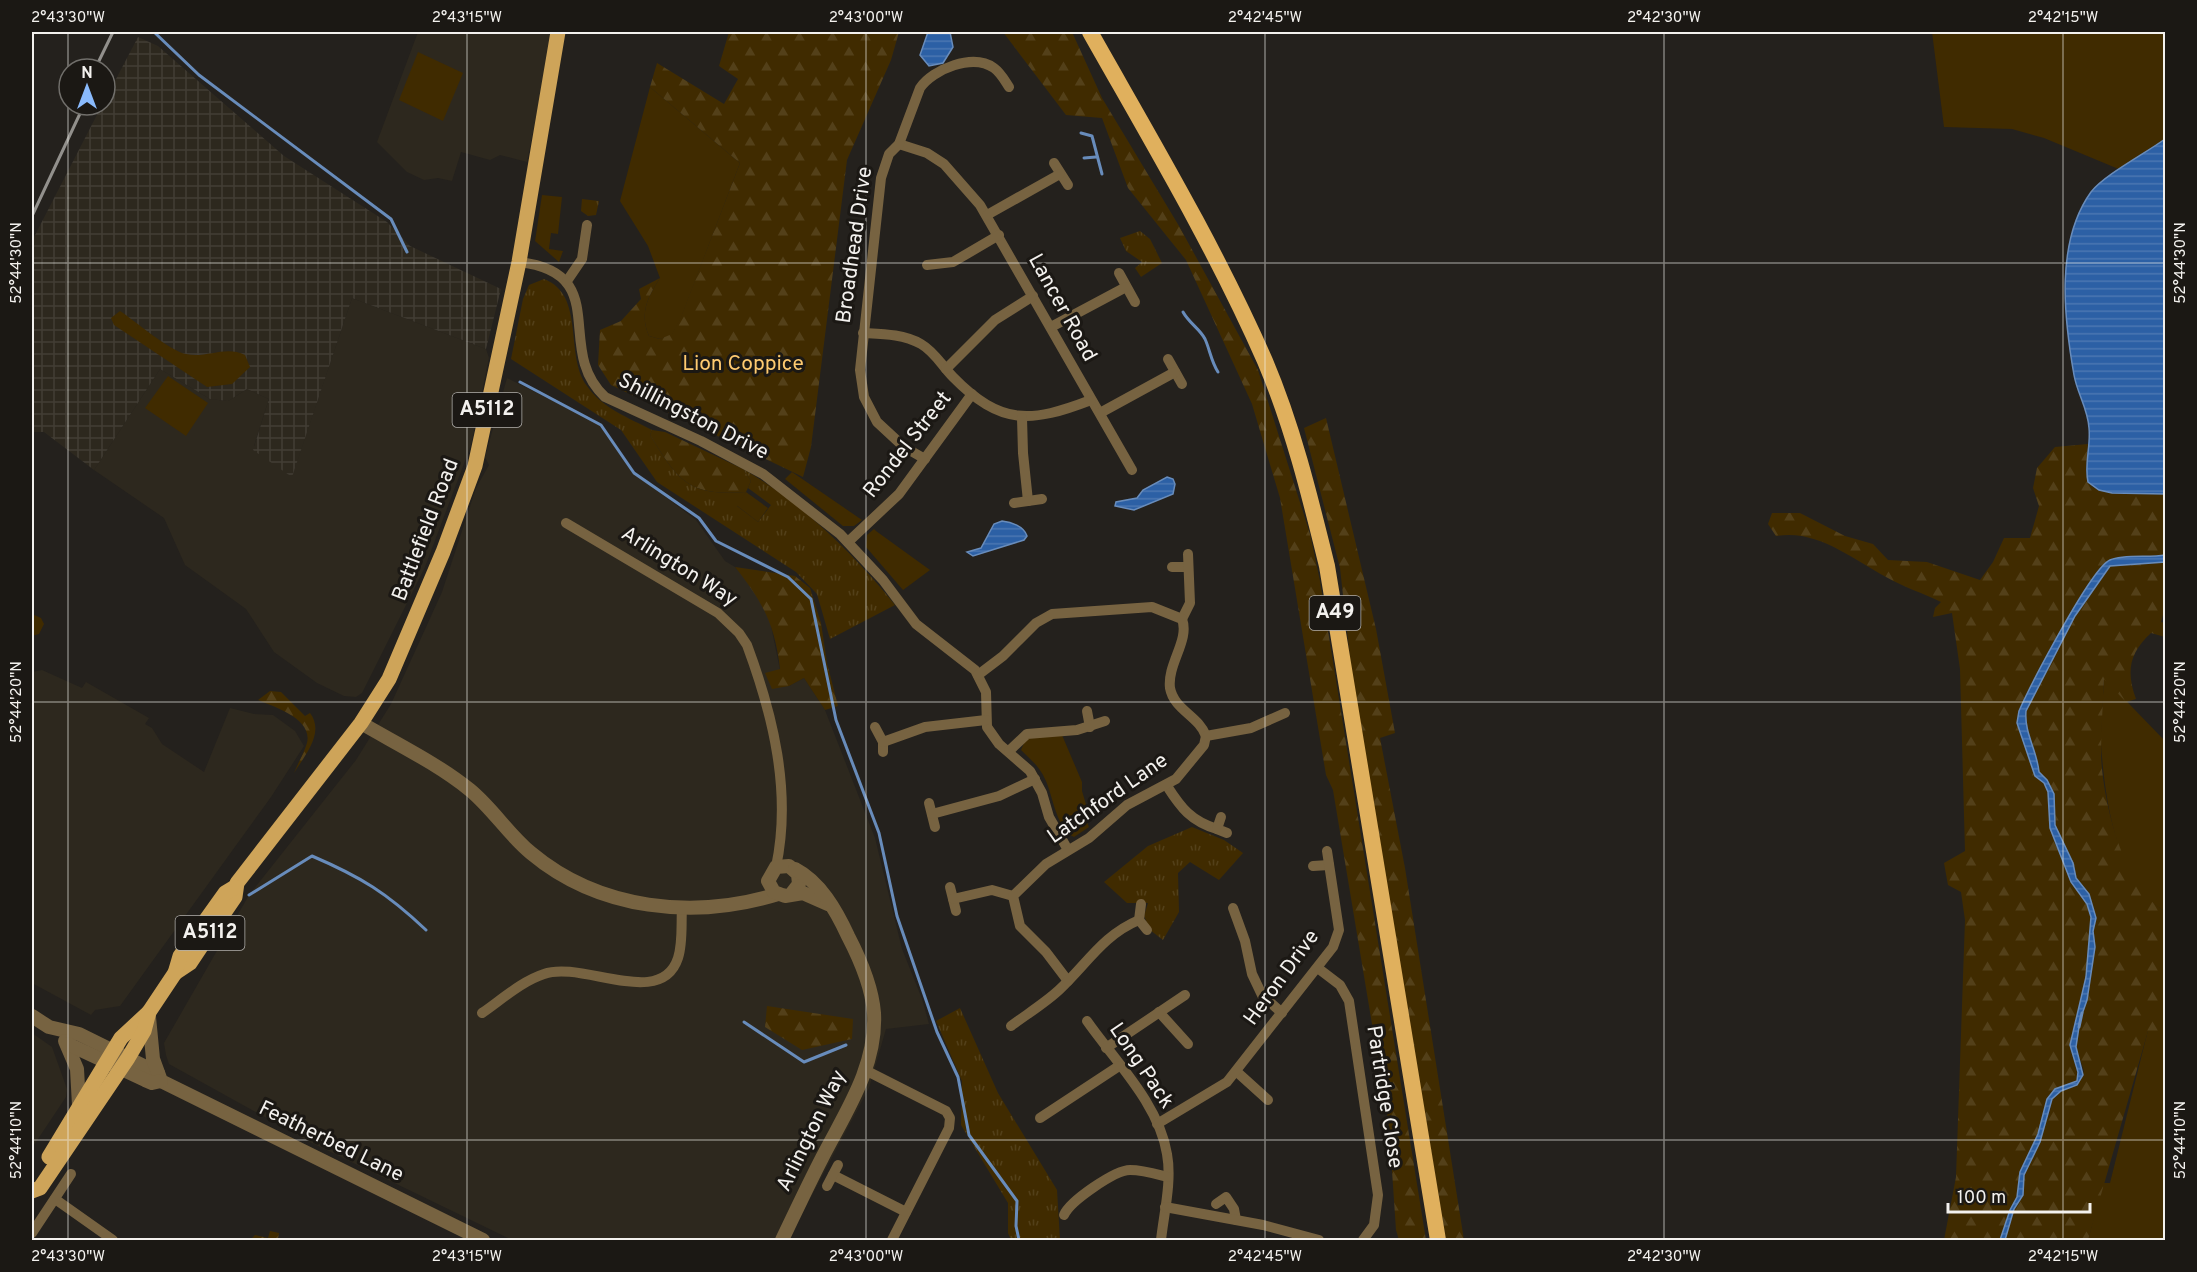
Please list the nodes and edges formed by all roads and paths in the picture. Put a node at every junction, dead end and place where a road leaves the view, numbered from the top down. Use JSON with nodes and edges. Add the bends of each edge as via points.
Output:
{"nodes":[{"id":1,"x":558,"y":32,"type":"edge"},
{"id":2,"x":1090,"y":32,"type":"edge"},
{"id":3,"x":1009,"y":87,"type":"dead end"},
{"id":4,"x":899,"y":144,"type":"junction"},
{"id":5,"x":1054,"y":163,"type":"dead end"},
{"id":6,"x":1060,"y":174,"type":"junction"},
{"id":7,"x":1068,"y":185,"type":"dead end"},
{"id":8,"x":987,"y":215,"type":"junction"},
{"id":9,"x":588,"y":222,"type":"dead end"},
{"id":10,"x":999,"y":236,"type":"junction"},
{"id":11,"x":519,"y":262,"type":"junction"},
{"id":12,"x":927,"y":265,"type":"dead end"},
{"id":13,"x":1119,"y":273,"type":"dead end"},
{"id":14,"x":567,"y":281,"type":"junction"},
{"id":15,"x":1126,"y":287,"type":"junction"},
{"id":16,"x":1034,"y":296,"type":"junction"},
{"id":17,"x":1135,"y":302,"type":"dead end"},
{"id":18,"x":1051,"y":327,"type":"junction"},
{"id":19,"x":862,"y":333,"type":"junction"},
{"id":20,"x":1168,"y":359,"type":"dead end"},
{"id":21,"x":946,"y":369,"type":"junction"},
{"id":22,"x":1175,"y":372,"type":"junction"},
{"id":23,"x":1182,"y":384,"type":"dead end"},
{"id":24,"x":972,"y":394,"type":"junction"},
{"id":25,"x":1091,"y":400,"type":"junction"},
{"id":26,"x":1101,"y":413,"type":"junction"},
{"id":27,"x":1022,"y":418,"type":"junction"},
{"id":28,"x":925,"y":459,"type":"junction"},
{"id":29,"x":1132,"y":470,"type":"dead end"},
{"id":30,"x":1042,"y":499,"type":"dead end"},
{"id":31,"x":1028,"y":501,"type":"junction"},
{"id":32,"x":1014,"y":503,"type":"dead end"},
{"id":33,"x":566,"y":523,"type":"dead end"},
{"id":34,"x":848,"y":542,"type":"junction"},
{"id":35,"x":1188,"y":554,"type":"dead end"},
{"id":36,"x":1172,"y":567,"type":"dead end"},
{"id":37,"x":1188,"y":567,"type":"junction"},
{"id":38,"x":1182,"y":619,"type":"junction"},
{"id":39,"x":978,"y":675,"type":"junction"},
{"id":40,"x":1086,"y":711,"type":"dead end"},
{"id":41,"x":1285,"y":713,"type":"dead end"},
{"id":42,"x":986,"y":720,"type":"junction"},
{"id":43,"x":1105,"y":722,"type":"dead end"},
{"id":44,"x":361,"y":723,"type":"junction"},
{"id":45,"x":875,"y":727,"type":"dead end"},
{"id":46,"x":1090,"y":727,"type":"junction"},
{"id":47,"x":1206,"y":736,"type":"junction"},
{"id":48,"x":1009,"y":751,"type":"junction"},
{"id":49,"x":1035,"y":779,"type":"junction"},
{"id":50,"x":1167,"y":786,"type":"junction"},
{"id":51,"x":1221,"y":817,"type":"dead end"},
{"id":52,"x":935,"y":827,"type":"dead end"},
{"id":53,"x":1068,"y":850,"type":"junction"},
{"id":54,"x":1327,"y":851,"type":"dead end"},
{"id":55,"x":1329,"y":865,"type":"junction"},
{"id":56,"x":1313,"y":866,"type":"dead end"},
{"id":57,"x":787,"y":867,"type":"junction"},
{"id":58,"x":768,"y":881,"type":"junction"},
{"id":59,"x":950,"y":887,"type":"dead end"},
{"id":60,"x":792,"y":893,"type":"junction"},
{"id":61,"x":778,"y":894,"type":"junction"},
{"id":62,"x":1012,"y":896,"type":"junction"},
{"id":63,"x":953,"y":899,"type":"junction"},
{"id":64,"x":740,"y":902,"type":"junction"},
{"id":65,"x":828,"y":904,"type":"junction"},
{"id":66,"x":1141,"y":904,"type":"dead end"},
{"id":67,"x":682,"y":908,"type":"junction"},
{"id":68,"x":1233,"y":908,"type":"dead end"},
{"id":69,"x":956,"y":911,"type":"dead end"},
{"id":70,"x":1139,"y":920,"type":"junction"},
{"id":71,"x":1147,"y":930,"type":"dead end"},
{"id":72,"x":1319,"y":969,"type":"junction"},
{"id":73,"x":1068,"y":981,"type":"junction"},
{"id":74,"x":1185,"y":995,"type":"dead end"},
{"id":75,"x":149,"y":1012,"type":"junction"},
{"id":76,"x":1159,"y":1012,"type":"junction"},
{"id":77,"x":482,"y":1013,"type":"dead end"},
{"id":78,"x":1282,"y":1013,"type":"junction"},
{"id":79,"x":32,"y":1016,"type":"edge"},
{"id":80,"x":1087,"y":1021,"type":"dead end"},
{"id":81,"x":1011,"y":1026,"type":"dead end"},
{"id":82,"x":49,"y":1027,"type":"junction"},
{"id":83,"x":68,"y":1044,"type":"junction"},
{"id":84,"x":1188,"y":1044,"type":"dead end"},
{"id":85,"x":1106,"y":1048,"type":"junction"},
{"id":86,"x":109,"y":1056,"type":"junction"},
{"id":87,"x":124,"y":1064,"type":"junction"},
{"id":88,"x":1119,"y":1066,"type":"junction"},
{"id":89,"x":865,"y":1070,"type":"junction"},
{"id":90,"x":1237,"y":1072,"type":"junction"},
{"id":91,"x":159,"y":1077,"type":"junction"},
{"id":92,"x":1268,"y":1100,"type":"dead end"},
{"id":93,"x":79,"y":1105,"type":"junction"},
{"id":94,"x":1040,"y":1118,"type":"dead end"},
{"id":95,"x":1157,"y":1124,"type":"junction"},
{"id":96,"x":71,"y":1173,"type":"dead end"},
{"id":97,"x":1168,"y":1176,"type":"junction"},
{"id":98,"x":827,"y":1186,"type":"dead end"},
{"id":99,"x":32,"y":1191,"type":"edge"},
{"id":100,"x":55,"y":1199,"type":"junction"},
{"id":101,"x":1216,"y":1204,"type":"dead end"},
{"id":102,"x":1065,"y":1206,"type":"dead end"},
{"id":103,"x":1165,"y":1207,"type":"junction"},
{"id":104,"x":906,"y":1212,"type":"junction"},
{"id":105,"x":1236,"y":1220,"type":"junction"},
{"id":106,"x":32,"y":1233,"type":"edge"},
{"id":107,"x":1302,"y":1238,"type":"edge"},
{"id":108,"x":113,"y":1240,"type":"edge"},
{"id":109,"x":483,"y":1240,"type":"edge"},
{"id":110,"x":782,"y":1240,"type":"edge"},
{"id":111,"x":892,"y":1240,"type":"edge"},
{"id":112,"x":1161,"y":1240,"type":"edge"},
{"id":113,"x":1319,"y":1240,"type":"edge"},
{"id":114,"x":1363,"y":1240,"type":"edge"},
{"id":115,"x":1438,"y":1240,"type":"edge"}],
"edges":[{"from":1,"to":11,"type":"main road","name":"Battlefield Road","number":"A5112"},
{"from":2,"to":115,"type":"highway","number":"A49","via":[[1215,254],[1266,363],[1302,465],[1327,566]]},
{"from":3,"to":4,"type":"street","name":"Broadhead Drive","via":[[996,69],[984,63],[960,64],[933,76],[920,88]]},
{"from":4,"to":8,"type":"street","name":"Lancer Road","via":[[927,153],[944,164]]},
{"from":4,"to":19,"type":"street","name":"Broadhead Drive","via":[[889,154],[881,178]]},
{"from":5,"to":6,"type":"street"},
{"from":6,"to":7,"type":"street"},
{"from":6,"to":8,"type":"street"},
{"from":8,"to":10,"type":"street","name":"Lancer Road"},
{"from":9,"to":14,"type":"street","via":[[582,260]]},
{"from":10,"to":12,"type":"street","via":[[953,262]]},
{"from":10,"to":16,"type":"street","name":"Lancer Road"},
{"from":11,"to":14,"type":"street","via":[[543,266]]},
{"from":11,"to":44,"type":"main road","name":"Battlefield Road","number":"A5112","via":[[475,466],[389,679]]},
{"from":13,"to":15,"type":"street"},
{"from":14,"to":34,"type":"street","name":"Shillingston Drive","via":[[576,300],[585,370],[605,397],[763,474]]},
{"from":15,"to":17,"type":"street"},
{"from":15,"to":18,"type":"street"},
{"from":16,"to":18,"type":"street","name":"Lancer Road"},
{"from":16,"to":21,"type":"street","via":[[994,320]]},
{"from":18,"to":25,"type":"street","name":"Lancer Road"},
{"from":19,"to":21,"type":"street","via":[[908,338],[932,352]]},
{"from":19,"to":28,"type":"street","name":"Broadhead Drive","via":[[861,384],[869,410],[888,435]]},
{"from":20,"to":22,"type":"street"},
{"from":21,"to":24,"type":"street"},
{"from":22,"to":23,"type":"street"},
{"from":22,"to":26,"type":"street"},
{"from":24,"to":27,"type":"street","name":"Rondel Street","via":[[1006,414]]},
{"from":24,"to":28,"type":"street","name":"Rondel Street"},
{"from":25,"to":26,"type":"street"},
{"from":25,"to":27,"type":"street","via":[[1043,416]]},
{"from":26,"to":29,"type":"street"},
{"from":27,"to":31,"type":"street"},
{"from":28,"to":34,"type":"street","name":"Rondel Street","via":[[899,494]]},
{"from":30,"to":31,"type":"street"},
{"from":31,"to":32,"type":"street"},
{"from":33,"to":57,"type":"street","name":"Arlington Way","via":[[718,613],[739,633],[750,655],[778,752]]},
{"from":34,"to":39,"type":"street","name":"Shillingston Drive","via":[[916,624]]},
{"from":35,"to":37,"type":"street"},
{"from":36,"to":37,"type":"street"},
{"from":37,"to":38,"type":"street","via":[[1190,603]]},
{"from":38,"to":39,"type":"street","via":[[1145,606],[1052,614],[1036,623],[1004,656]]},
{"from":38,"to":47,"type":"street","via":[[1185,627],[1170,672],[1171,690],[1177,703]]},
{"from":39,"to":42,"type":"street","via":[[986,692]]},
{"from":40,"to":46,"type":"street"},
{"from":41,"to":47,"type":"street","via":[[1251,728]]},
{"from":42,"to":45,"type":"street","via":[[925,727],[883,747]]},
{"from":42,"to":48,"type":"street","via":[[991,734]]},
{"from":43,"to":46,"type":"street"},
{"from":44,"to":67,"type":"street","name":"Arlington Way","via":[[469,789],[510,833],[558,873],[631,903]]},
{"from":44,"to":75,"type":"main road","name":"Battlefield Road","number":"A5112","via":[[235,887],[225,893],[180,956],[175,973]]},
{"from":46,"to":48,"type":"street","via":[[1027,734]]},
{"from":47,"to":50,"type":"street","name":"Latchford Lane","via":[[1204,745],[1184,771]]},
{"from":48,"to":49,"type":"street"},
{"from":49,"to":52,"type":"street","via":[[999,796],[930,809]]},
{"from":49,"to":53,"type":"street","via":[[1049,817]]},
{"from":50,"to":51,"type":"street","via":[[1197,823],[1222,831]]},
{"from":50,"to":53,"type":"street","name":"Latchford Lane","via":[[1127,805],[1095,834]]},
{"from":53,"to":62,"type":"street","name":"Latchford Lane","via":[[1046,864]]},
{"from":54,"to":55,"type":"street","name":"Heron Drive"},
{"from":55,"to":56,"type":"street"},
{"from":55,"to":72,"type":"street","name":"Heron Drive","via":[[1339,930]]},
{"from":57,"to":58,"type":"street","name":"Arlington Way"},
{"from":57,"to":60,"type":"street","name":"Arlington Way","via":[[799,879]]},
{"from":57,"to":65,"type":"street","name":"Arlington Way","via":[[810,877]]},
{"from":58,"to":61,"type":"street"},
{"from":58,"to":64,"type":"street","name":"Arlington Way"},
{"from":59,"to":63,"type":"street"},
{"from":60,"to":61,"type":"street","name":"Arlington Way"},
{"from":60,"to":65,"type":"street","name":"Arlington Way","via":[[803,893]]},
{"from":61,"to":64,"type":"street","name":"Arlington Way"},
{"from":62,"to":63,"type":"street","via":[[992,890]]},
{"from":62,"to":73,"type":"street","via":[[1020,926]]},
{"from":63,"to":69,"type":"street"},
{"from":64,"to":67,"type":"street","name":"Arlington Way"},
{"from":65,"to":89,"type":"street","name":"Arlington Way","via":[[861,963],[874,1011]]},
{"from":66,"to":70,"type":"street"},
{"from":67,"to":77,"type":"street","via":[[679,956],[673,970],[659,981],[639,983],[560,971],[545,973]]},
{"from":68,"to":78,"type":"street","via":[[1252,974],[1262,995]]},
{"from":70,"to":71,"type":"street"},
{"from":70,"to":73,"type":"street","via":[[1105,939]]},
{"from":72,"to":78,"type":"street","name":"Heron Drive"},
{"from":72,"to":114,"type":"street","name":"Partridge Close","via":[[1340,985],[1349,1001],[1365,1144],[1378,1205],[1374,1225]]},
{"from":73,"to":81,"type":"street"},
{"from":74,"to":76,"type":"street"},
{"from":75,"to":86,"type":"main road","number":"A5112","via":[[121,1038]]},
{"from":75,"to":87,"type":"main road","name":"Battlefield Road","number":"A5112","via":[[144,1031]]},
{"from":75,"to":91,"type":"street","via":[[152,1053]]},
{"from":76,"to":84,"type":"street"},
{"from":76,"to":85,"type":"street"},
{"from":78,"to":90,"type":"street","name":"Heron Drive"},
{"from":79,"to":82,"type":"street"},
{"from":80,"to":85,"type":"street","name":"Long Pack"},
{"from":82,"to":83,"type":"street"},
{"from":82,"to":86,"type":"street","via":[[79,1034]]},
{"from":83,"to":86,"type":"street"},
{"from":83,"to":93,"type":"street","via":[[77,1069]]},
{"from":85,"to":88,"type":"street","name":"Long Pack"},
{"from":86,"to":87,"type":"street","name":"Featherbed Lane"},
{"from":86,"to":93,"type":"main road","number":"A5112"},
{"from":87,"to":91,"type":"street","name":"Featherbed Lane"},
{"from":87,"to":99,"type":"main road","number":"A5112","via":[[40,1188]]},
{"from":88,"to":94,"type":"street","via":[[1059,1114]]},
{"from":88,"to":95,"type":"street","name":"Long Pack"},
{"from":89,"to":104,"type":"street","via":[[946,1111],[950,1118],[949,1128]]},
{"from":89,"to":110,"type":"street","name":"Arlington Way"},
{"from":90,"to":92,"type":"street","via":[[1253,1095]]},
{"from":90,"to":95,"type":"street","name":"Heron Drive","via":[[1216,1090]]},
{"from":91,"to":109,"type":"street","name":"Featherbed Lane"},
{"from":93,"to":99,"type":"main road","number":"A5112","via":[[34,1181]]},
{"from":95,"to":97,"type":"street","name":"Long Pack","via":[[1167,1153]]},
{"from":96,"to":100,"type":"street"},
{"from":97,"to":102,"type":"street","via":[[1130,1170],[1116,1173]]},
{"from":97,"to":103,"type":"street","name":"Long Pack"},
{"from":98,"to":104,"type":"street","via":[[836,1170]]},
{"from":100,"to":106,"type":"street"},
{"from":100,"to":108,"type":"street"},
{"from":101,"to":105,"type":"street","via":[[1231,1194]]},
{"from":103,"to":105,"type":"street"},
{"from":103,"to":112,"type":"street","name":"Long Pack"},
{"from":104,"to":111,"type":"street"},
{"from":105,"to":107,"type":"street"},
{"from":107,"to":113,"type":"street"}]}
